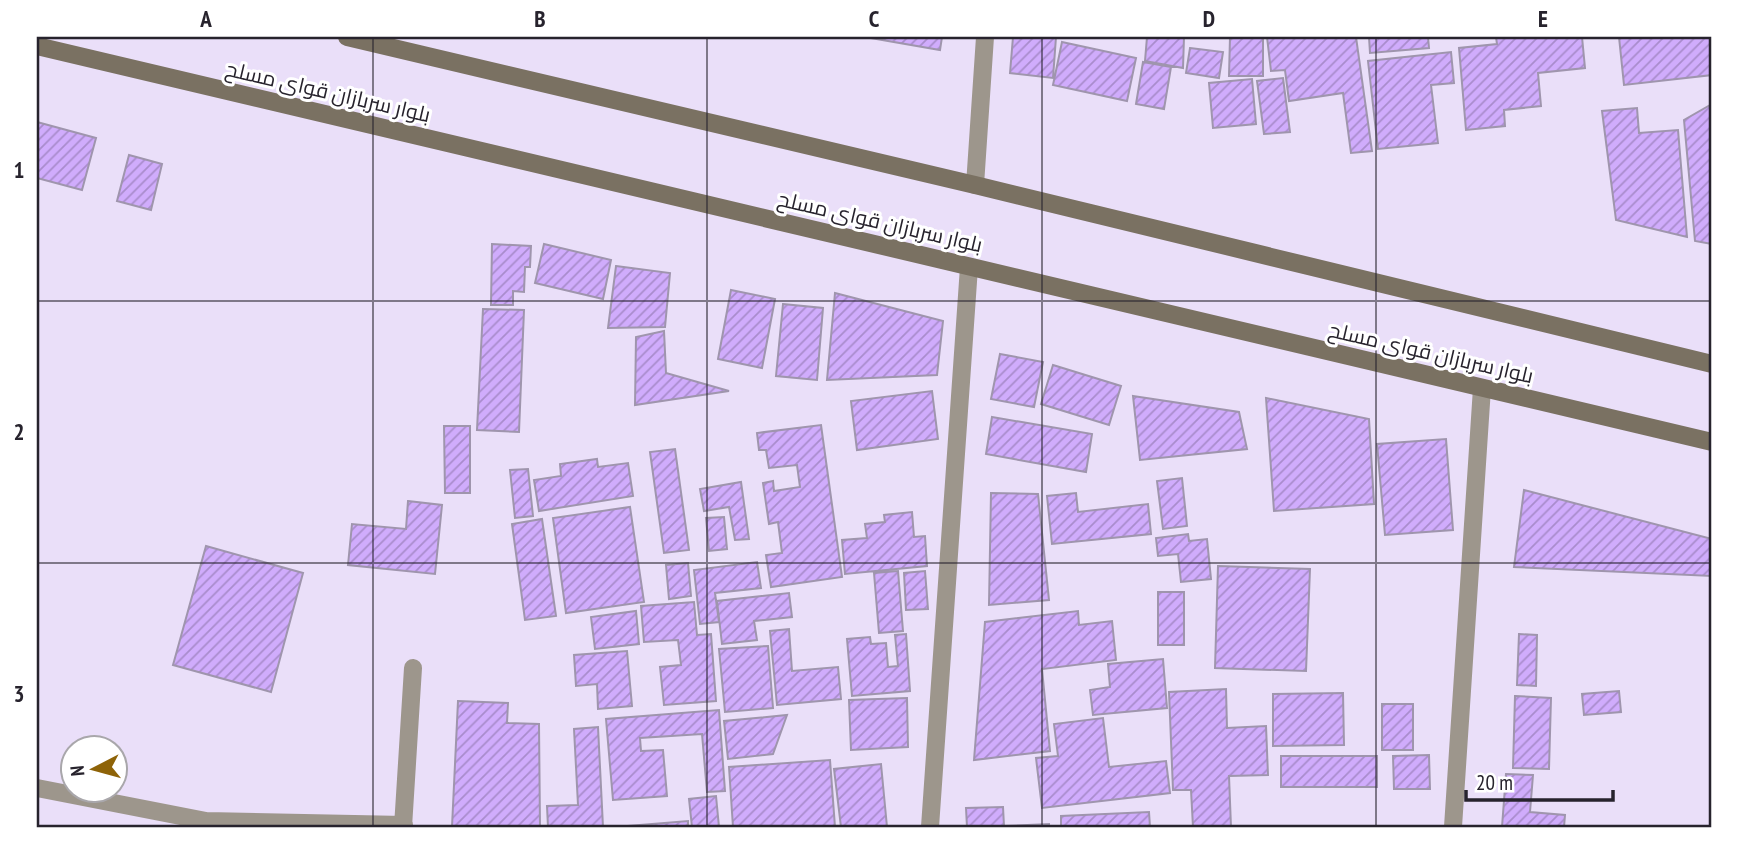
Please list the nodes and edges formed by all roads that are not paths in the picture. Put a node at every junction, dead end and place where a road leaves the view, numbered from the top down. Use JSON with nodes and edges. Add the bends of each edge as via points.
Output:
{"nodes":[{"id":1,"x":347,"y":37,"type":"edge"},
{"id":2,"x":985,"y":37,"type":"edge"},
{"id":3,"x":37,"y":46,"type":"edge"},
{"id":4,"x":975,"y":185,"type":"junction"},
{"id":5,"x":968,"y":267,"type":"junction"},
{"id":6,"x":1712,"y":364,"type":"edge"},
{"id":7,"x":1482,"y":388,"type":"junction"},
{"id":8,"x":1712,"y":442,"type":"edge"},
{"id":9,"x":413,"y":668,"type":"dead end"},
{"id":10,"x":37,"y":788,"type":"edge"},
{"id":11,"x":403,"y":826,"type":"edge"},
{"id":12,"x":930,"y":827,"type":"edge"},
{"id":13,"x":1453,"y":827,"type":"edge"}],
"edges":[{"from":1,"to":4,"type":"main road"},
{"from":2,"to":4,"type":"street"},
{"from":3,"to":5,"type":"main road","name":"بلوار سربازان قوای مسلح"},
{"from":4,"to":6,"type":"main road"},
{"from":5,"to":7,"type":"main road","name":"بلوار سربازان قوای مسلح"},
{"from":5,"to":12,"type":"street"},
{"from":7,"to":8,"type":"main road","name":"بلوار سربازان قوای مسلح"},
{"from":7,"to":13,"type":"street"},
{"from":9,"to":11,"type":"street"},
{"from":10,"to":11,"type":"street","via":[[206,821]]}]}
